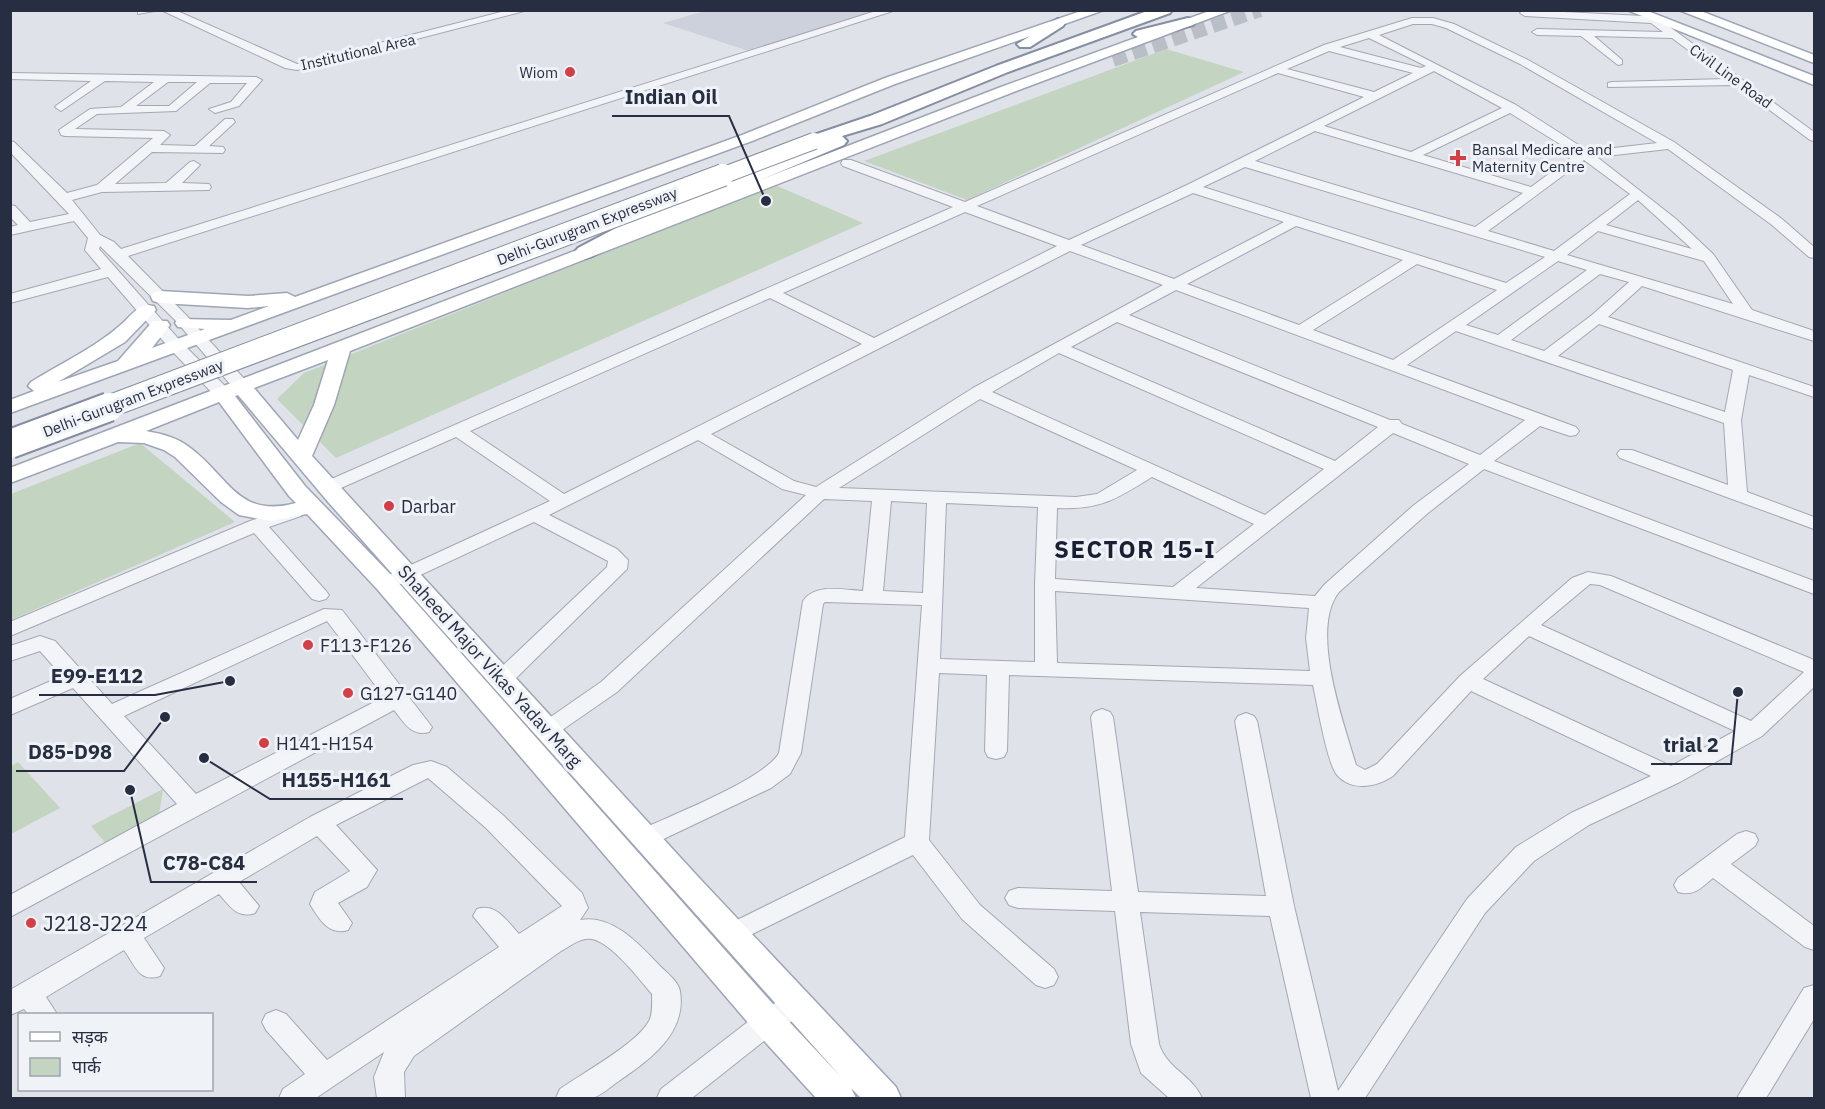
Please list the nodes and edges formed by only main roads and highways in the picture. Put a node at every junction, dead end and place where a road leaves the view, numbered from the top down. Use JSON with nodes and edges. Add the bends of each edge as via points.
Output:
{"nodes":[{"id":1,"x":1098,"y":10,"type":"edge"},
{"id":2,"x":1131,"y":10,"type":"edge"},
{"id":3,"x":1165,"y":10,"type":"edge"},
{"id":4,"x":1226,"y":10,"type":"edge"},
{"id":5,"x":1633,"y":10,"type":"edge"},
{"id":6,"x":1665,"y":10,"type":"edge"},
{"id":7,"x":1685,"y":10,"type":"edge"},
{"id":8,"x":1698,"y":14,"type":"edge"},
{"id":9,"x":1650,"y":15,"type":"edge"},
{"id":10,"x":1188,"y":22,"type":"junction"},
{"id":11,"x":1058,"y":23,"type":"junction"},
{"id":12,"x":1025,"y":44,"type":"junction"},
{"id":13,"x":1815,"y":59,"type":"edge"},
{"id":14,"x":1113,"y":60,"type":"tunnel mouth"},
{"id":15,"x":1815,"y":66,"type":"edge"},
{"id":16,"x":1815,"y":72,"type":"edge"},
{"id":17,"x":979,"y":80,"type":"junction"},
{"id":18,"x":1815,"y":81,"type":"edge"},
{"id":19,"x":1006,"y":90,"type":"junction"},
{"id":20,"x":938,"y":96,"type":"junction"},
{"id":21,"x":876,"y":120,"type":"junction"},
{"id":22,"x":806,"y":137,"type":"junction"},
{"id":23,"x":585,"y":252,"type":"junction"},
{"id":24,"x":318,"y":296,"type":"junction"},
{"id":25,"x":156,"y":311,"type":"junction"},
{"id":26,"x":248,"y":322,"type":"junction"},
{"id":27,"x":185,"y":323,"type":"road end"},
{"id":28,"x":341,"y":349,"type":"junction"},
{"id":29,"x":115,"y":369,"type":"junction"},
{"id":30,"x":283,"y":371,"type":"junction"},
{"id":31,"x":232,"y":391,"type":"junction"},
{"id":32,"x":10,"y":405,"type":"edge"},
{"id":33,"x":250,"y":413,"type":"junction"},
{"id":34,"x":10,"y":423,"type":"edge"},
{"id":35,"x":150,"y":423,"type":"junction"},
{"id":36,"x":102,"y":441,"type":"junction"},
{"id":37,"x":10,"y":444,"type":"edge"},
{"id":38,"x":301,"y":457,"type":"junction"},
{"id":39,"x":10,"y":476,"type":"edge"},
{"id":40,"x":319,"y":497,"type":"junction"},
{"id":41,"x":396,"y":579,"type":"junction"},
{"id":42,"x":838,"y":1098,"type":"edge"},
{"id":43,"x":883,"y":1098,"type":"edge"}],
"edges":[{"from":1,"to":11,"type":"main road"},
{"from":2,"to":12,"type":"highway","name":"Delhi-Gurugram Expressway"},
{"from":3,"to":17,"type":"highway","name":"Delhi-Gurugram Expressway"},
{"from":4,"to":10,"type":"main road"},
{"from":5,"to":9,"type":"main road"},
{"from":6,"to":15,"type":"main road"},
{"from":7,"to":8,"type":"main road"},
{"from":8,"to":13,"type":"main road"},
{"from":9,"to":16,"type":"main road","via":[[1720,34]]},
{"from":9,"to":18,"type":"main road"},
{"from":10,"to":17,"type":"highway","via":[[1013,74]]},
{"from":10,"to":19,"type":"main road"},
{"from":11,"to":12,"type":"highway"},
{"from":11,"to":24,"type":"main road","via":[[890,81],[747,138]]},
{"from":12,"to":22,"type":"highway","name":"Delhi-Gurugram Expressway","via":[[899,93]]},
{"from":14,"to":19,"type":"main road"},
{"from":17,"to":20,"type":"highway","name":"Delhi-Gurugram Expressway"},
{"from":19,"to":20,"type":"highway"},
{"from":19,"to":23,"type":"main road"},
{"from":20,"to":21,"type":"highway","name":"Delhi-Gurugram Expressway"},
{"from":21,"to":22,"type":"highway","name":"Delhi-Gurugram Expressway"},
{"from":21,"to":23,"type":"highway","via":[[861,132],[640,223]]},
{"from":22,"to":34,"type":"highway","name":"Delhi-Gurugram Expressway"},
{"from":22,"to":37,"type":"highway","name":"Delhi-Gurugram Expressway","bridge":true},
{"from":23,"to":28,"type":"main road"},
{"from":24,"to":25,"type":"main road"},
{"from":24,"to":26,"type":"main road"},
{"from":25,"to":29,"type":"main road","via":[[143,347]]},
{"from":25,"to":32,"type":"main road"},
{"from":26,"to":27,"type":"main road"},
{"from":26,"to":29,"type":"main road"},
{"from":28,"to":30,"type":"main road"},
{"from":28,"to":38,"type":"main road","via":[[324,405]]},
{"from":29,"to":32,"type":"main road"},
{"from":30,"to":31,"type":"main road"},
{"from":30,"to":33,"type":"main road","via":[[262,390]]},
{"from":31,"to":33,"type":"main road","name":"Shaheed Major Vikas Yadav Marg"},
{"from":31,"to":35,"type":"main road"},
{"from":33,"to":35,"type":"main road"},
{"from":33,"to":38,"type":"main road","name":"Shaheed Major Vikas Yadav Marg"},
{"from":33,"to":40,"type":"main road","name":"Shaheed Major Vikas Yadav Marg"},
{"from":35,"to":36,"type":"main road"},
{"from":36,"to":39,"type":"main road"},
{"from":36,"to":40,"type":"main road","via":[[139,435],[167,441],[186,454],[219,489],[246,510],[258,514],[278,514]]},
{"from":38,"to":40,"type":"main road","name":"Shaheed Major Vikas Yadav Marg"},
{"from":40,"to":41,"type":"main road","name":"Shaheed Major Vikas Yadav Marg"},
{"from":41,"to":42,"type":"main road","name":"Shaheed Major Vikas Yadav Marg","via":[[768,1022]]},
{"from":41,"to":43,"type":"main road","name":"Shaheed Major Vikas Yadav Marg","via":[[502,679],[730,935]]}]}
